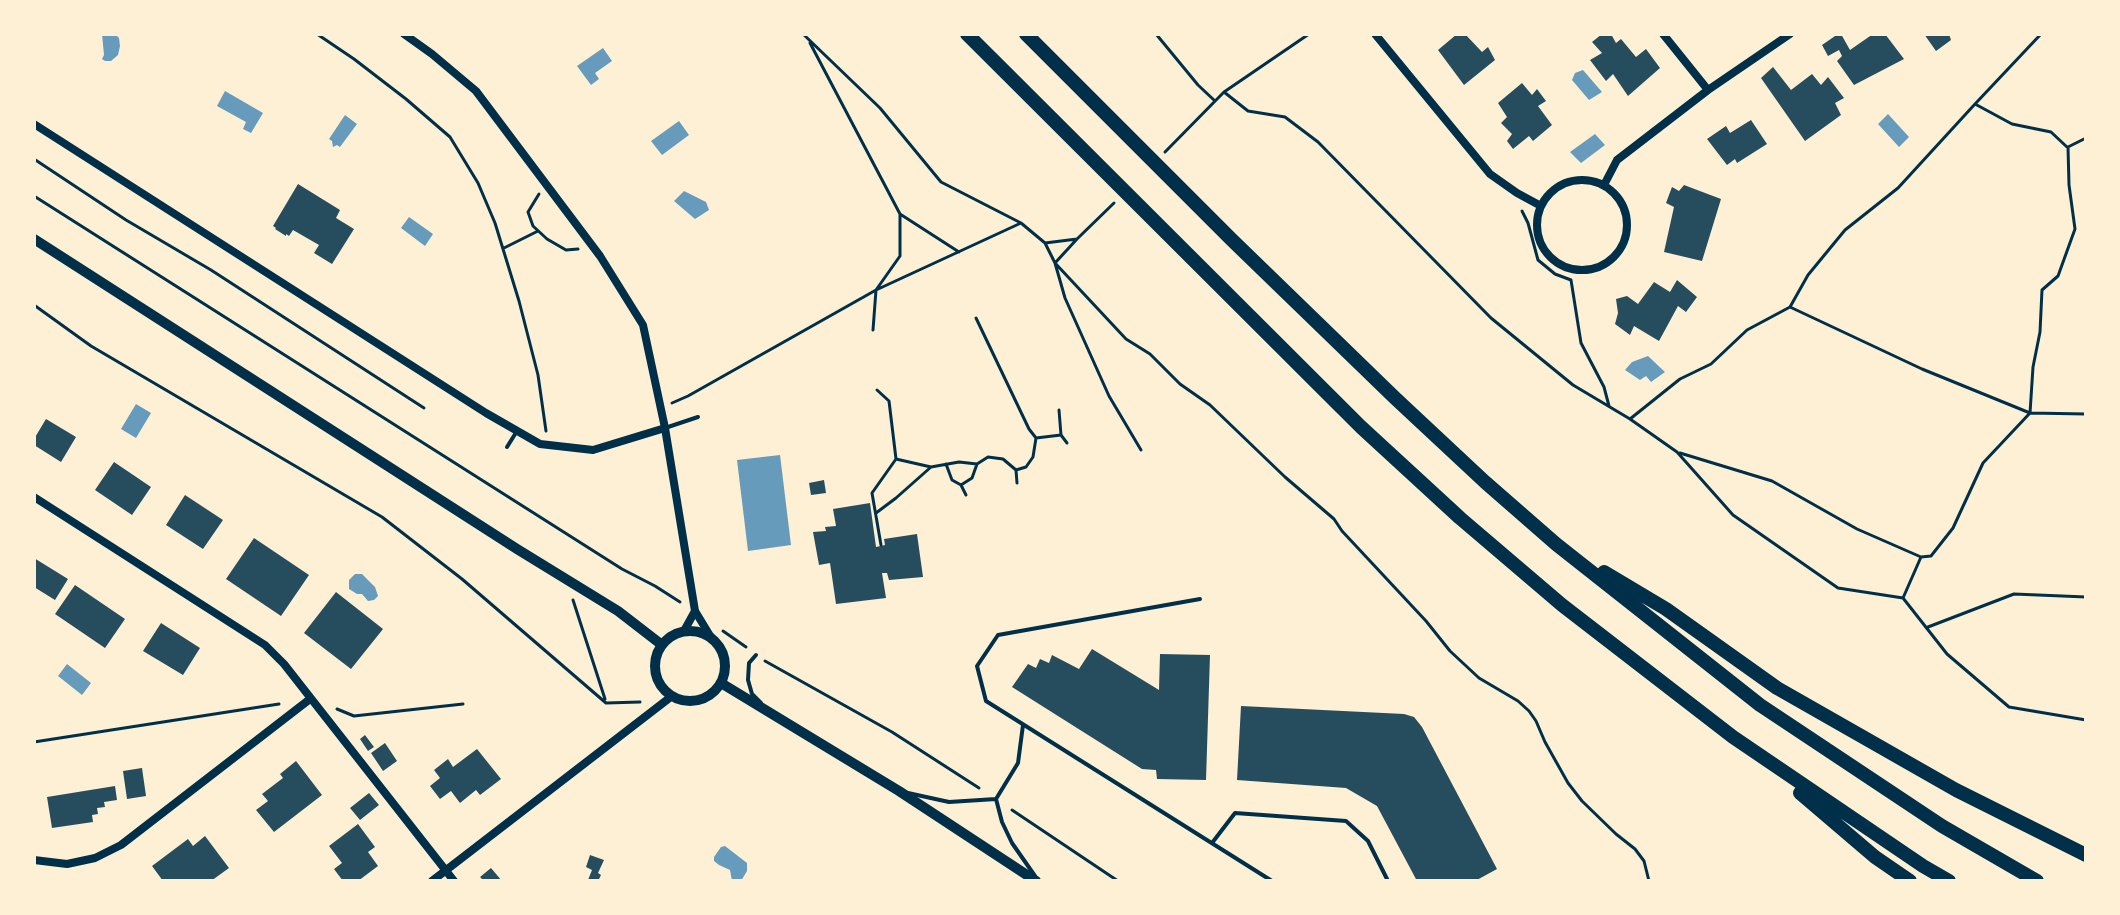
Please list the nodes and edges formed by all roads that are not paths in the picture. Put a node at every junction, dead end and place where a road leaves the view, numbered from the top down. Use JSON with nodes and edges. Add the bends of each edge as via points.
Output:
{"nodes":[{"id":1,"x":404,"y":34,"type":"edge"},
{"id":2,"x":967,"y":34,"type":"edge"},
{"id":3,"x":1026,"y":34,"type":"edge"},
{"id":4,"x":1375,"y":34,"type":"edge"},
{"id":5,"x":1663,"y":34,"type":"edge"},
{"id":6,"x":1790,"y":34,"type":"edge"},
{"id":7,"x":1708,"y":90,"type":"junction"},
{"id":8,"x":34,"y":124,"type":"edge"},
{"id":9,"x":1604,"y":185,"type":"junction"},
{"id":10,"x":1541,"y":206,"type":"junction"},
{"id":11,"x":34,"y":239,"type":"edge"},
{"id":12,"x":698,"y":417,"type":"dead end"},
{"id":13,"x":665,"y":428,"type":"junction"},
{"id":14,"x":517,"y":431,"type":"junction"},
{"id":15,"x":507,"y":447,"type":"dead end"},
{"id":16,"x":34,"y":497,"type":"edge"},
{"id":17,"x":1556,"y":544,"type":"junction"},
{"id":18,"x":1200,"y":599,"type":"dead end"},
{"id":19,"x":695,"y":611,"type":"junction"},
{"id":20,"x":684,"y":631,"type":"junction"},
{"id":21,"x":712,"y":639,"type":"junction"},
{"id":22,"x":662,"y":645,"type":"junction"},
{"id":23,"x":756,"y":655,"type":"road end"},
{"id":24,"x":721,"y":683,"type":"junction"},
{"id":25,"x":672,"y":696,"type":"junction"},
{"id":26,"x":310,"y":699,"type":"junction"},
{"id":27,"x":771,"y":713,"type":"junction"},
{"id":28,"x":1023,"y":725,"type":"junction"},
{"id":29,"x":1752,"y":751,"type":"junction"},
{"id":30,"x":899,"y":791,"type":"junction"},
{"id":31,"x":996,"y":799,"type":"junction"},
{"id":32,"x":1212,"y":843,"type":"junction"},
{"id":33,"x":2086,"y":855,"type":"edge"},
{"id":34,"x":34,"y":860,"type":"edge"},
{"id":35,"x":446,"y":870,"type":"junction"},
{"id":36,"x":432,"y":881,"type":"edge"},
{"id":37,"x":454,"y":881,"type":"edge"},
{"id":38,"x":1037,"y":881,"type":"edge"},
{"id":39,"x":1272,"y":881,"type":"edge"},
{"id":40,"x":1388,"y":881,"type":"edge"},
{"id":41,"x":1910,"y":881,"type":"edge"},
{"id":42,"x":1949,"y":881,"type":"edge"},
{"id":43,"x":2037,"y":881,"type":"edge"}],
"edges":[{"from":1,"to":13,"type":"street","via":[[476,91],[594,248],[643,325]]},
{"from":2,"to":29,"type":"highway","via":[[1339,406],[1449,508],[1562,605]]},
{"from":3,"to":17,"type":"highway","via":[[1395,398]]},
{"from":4,"to":10,"type":"street","via":[[1490,174]]},
{"from":5,"to":7,"type":"street"},
{"from":6,"to":7,"type":"street"},
{"from":7,"to":9,"type":"street","via":[[1617,160]]},
{"from":8,"to":14,"type":"street"},
{"from":9,"to":10,"type":"street","via":[[1575,180],[1549,193]]},
{"from":9,"to":10,"type":"street","via":[[1623,207],[1627,222],[1619,250],[1595,267],[1566,267],[1543,248],[1537,220]]},
{"from":11,"to":22,"type":"street","via":[[618,611]]},
{"from":12,"to":13,"type":"lane"},
{"from":13,"to":14,"type":"street","via":[[593,450],[540,444]]},
{"from":13,"to":19,"type":"street"},
{"from":14,"to":15,"type":"lane"},
{"from":16,"to":26,"type":"street","via":[[265,645]]},
{"from":17,"to":33,"type":"highway","via":[[1666,609],[1777,688],[1956,790]]},
{"from":17,"to":43,"type":"highway","via":[[1760,705],[1942,826]]},
{"from":18,"to":28,"type":"lane","via":[[998,635],[977,666],[986,701]]},
{"from":19,"to":20,"type":"street"},
{"from":19,"to":21,"type":"street"},
{"from":20,"to":21,"type":"street"},
{"from":20,"to":22,"type":"street"},
{"from":21,"to":24,"type":"street","via":[[724,659]]},
{"from":22,"to":25,"type":"street","via":[[656,655],[657,678]]},
{"from":23,"to":27,"type":"lane","via":[[749,663],[748,680],[752,694]]},
{"from":24,"to":25,"type":"street","via":[[693,701]]},
{"from":24,"to":27,"type":"street"},
{"from":25,"to":35,"type":"street"},
{"from":26,"to":34,"type":"street","via":[[121,845],[67,864]]},
{"from":26,"to":35,"type":"street"},
{"from":27,"to":30,"type":"street"},
{"from":28,"to":31,"type":"lane","via":[[1018,763]]},
{"from":28,"to":32,"type":"lane"},
{"from":29,"to":41,"type":"highway"},
{"from":29,"to":42,"type":"highway"},
{"from":30,"to":31,"type":"lane","via":[[949,802]]},
{"from":30,"to":38,"type":"street"},
{"from":31,"to":38,"type":"lane","via":[[1012,843]]},
{"from":32,"to":39,"type":"lane"},
{"from":32,"to":40,"type":"lane","via":[[1235,813],[1346,821],[1368,841]]},
{"from":35,"to":36,"type":"street"},
{"from":35,"to":37,"type":"street"}]}
